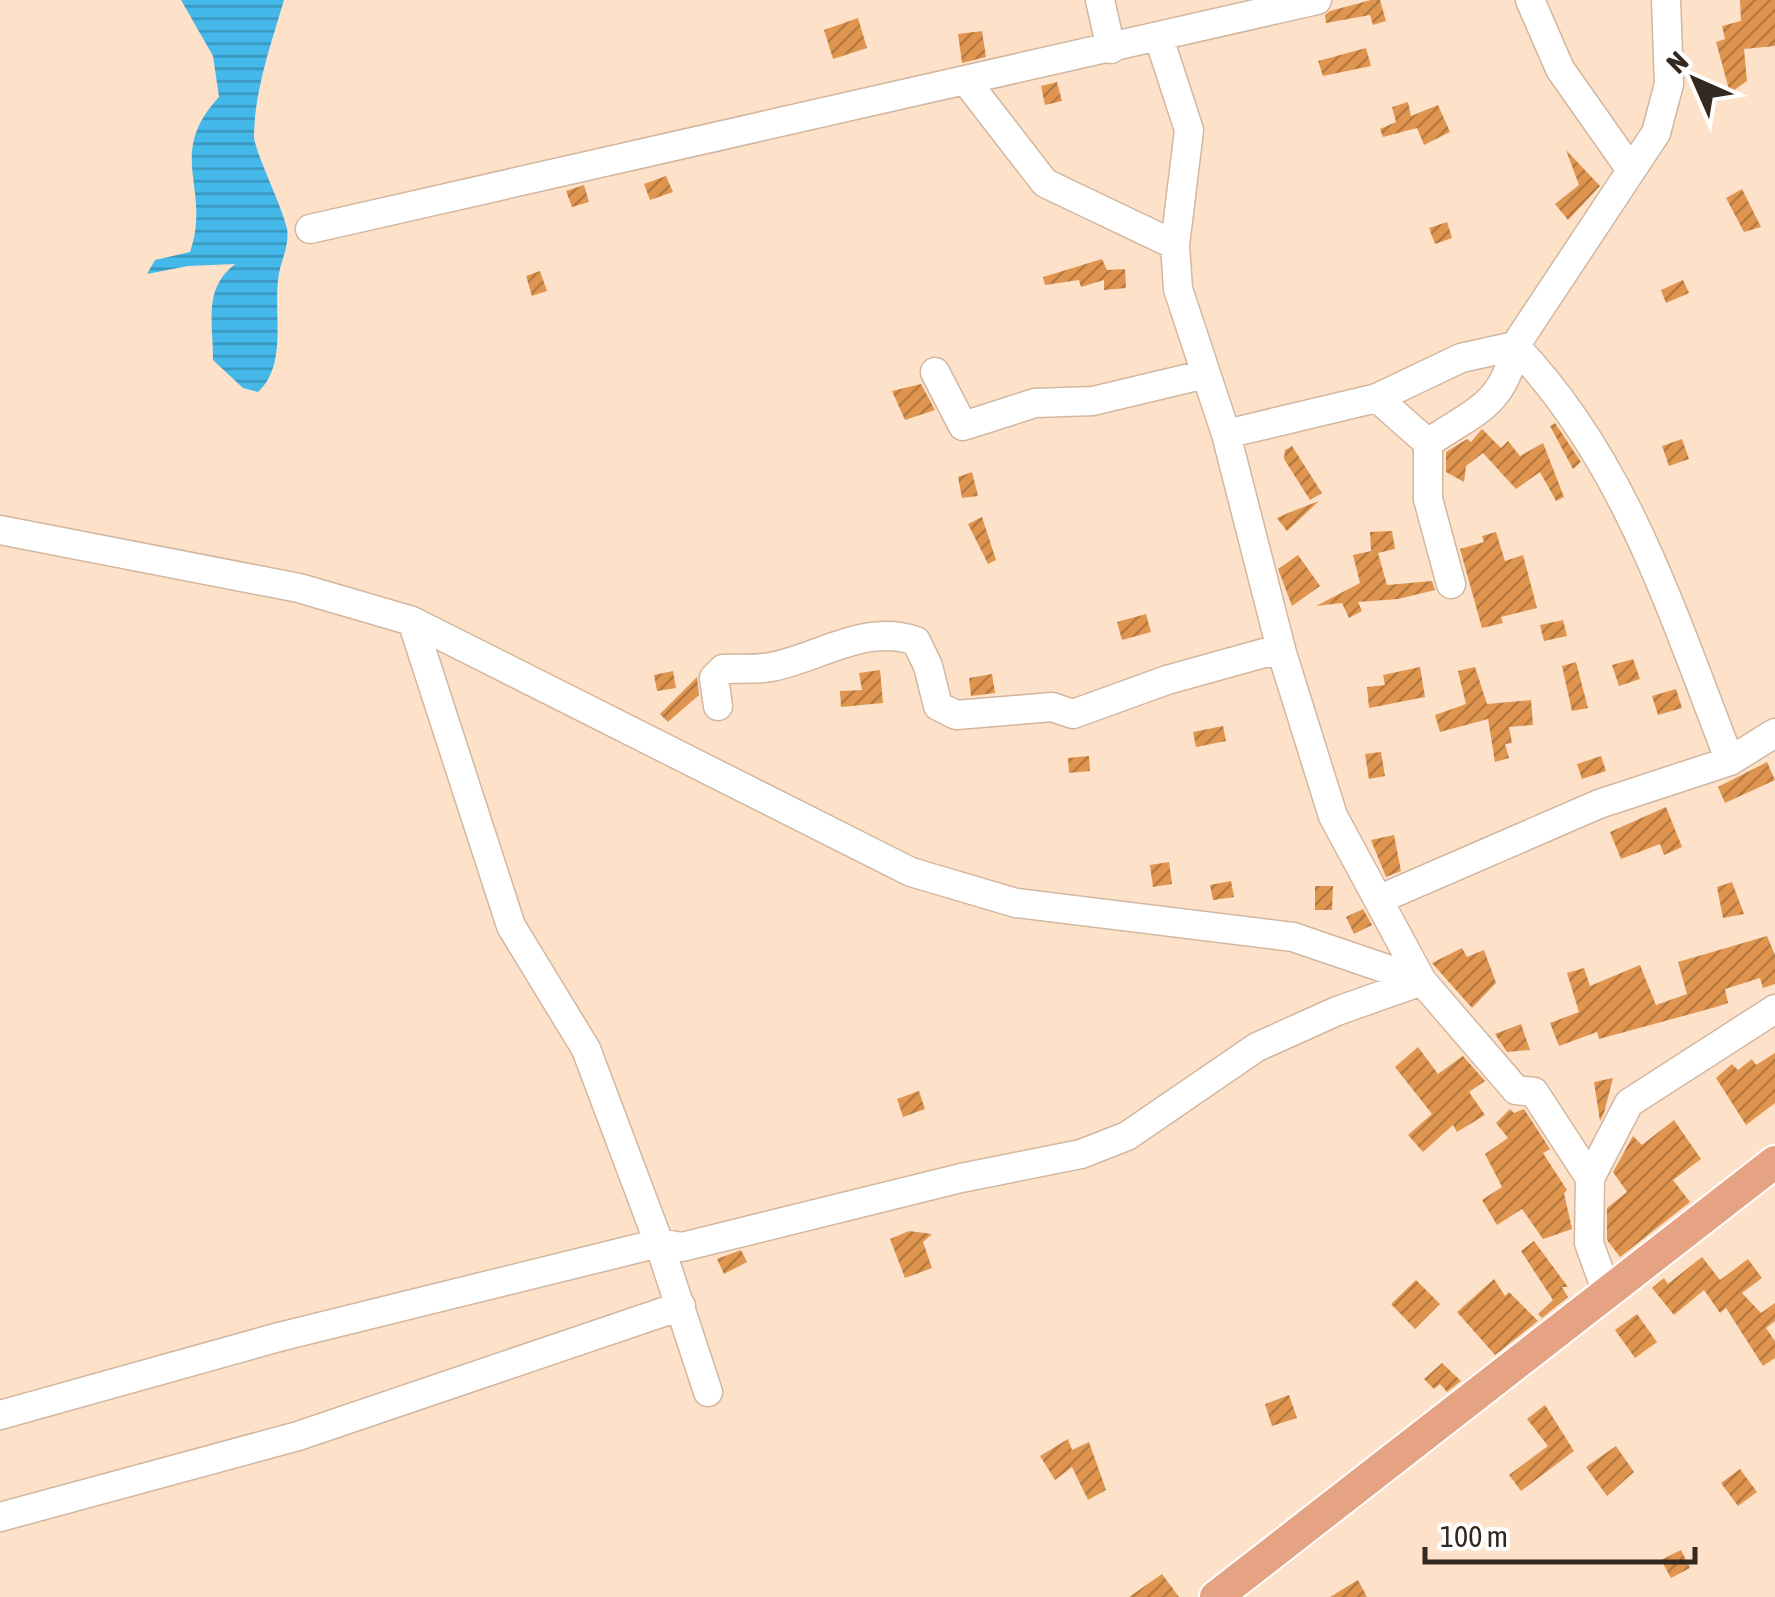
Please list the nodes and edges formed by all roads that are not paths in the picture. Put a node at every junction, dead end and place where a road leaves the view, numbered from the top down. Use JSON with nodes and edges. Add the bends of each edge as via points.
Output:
{"nodes":[{"id":1,"x":1100,"y":0,"type":"edge"},
{"id":2,"x":1317,"y":0,"type":"edge"},
{"id":3,"x":1530,"y":0,"type":"edge"},
{"id":4,"x":1666,"y":0,"type":"edge"},
{"id":5,"x":1158,"y":38,"type":"junction"},
{"id":6,"x":1111,"y":49,"type":"junction"},
{"id":7,"x":966,"y":82,"type":"junction"},
{"id":8,"x":1631,"y":170,"type":"junction"},
{"id":9,"x":310,"y":229,"type":"dead end"},
{"id":10,"x":1175,"y":245,"type":"junction"},
{"id":11,"x":1515,"y":346,"type":"junction"},
{"id":12,"x":935,"y":372,"type":"dead end"},
{"id":13,"x":1206,"y":374,"type":"junction"},
{"id":14,"x":1377,"y":398,"type":"junction"},
{"id":15,"x":1226,"y":434,"type":"junction"},
{"id":16,"x":1428,"y":443,"type":"junction"},
{"id":17,"x":0,"y":530,"type":"edge"},
{"id":18,"x":1451,"y":584,"type":"dead end"},
{"id":19,"x":412,"y":620,"type":"junction"},
{"id":20,"x":1282,"y":653,"type":"junction"},
{"id":21,"x":718,"y":706,"type":"dead end"},
{"id":22,"x":1775,"y":733,"type":"edge"},
{"id":23,"x":1730,"y":761,"type":"junction"},
{"id":24,"x":1380,"y":899,"type":"junction"},
{"id":25,"x":1422,"y":981,"type":"junction"},
{"id":26,"x":1775,"y":1009,"type":"edge"},
{"id":27,"x":1775,"y":1162,"type":"edge"},
{"id":28,"x":1590,"y":1178,"type":"junction"},
{"id":29,"x":659,"y":1243,"type":"junction"},
{"id":30,"x":1606,"y":1290,"type":"junction"},
{"id":31,"x":681,"y":1306,"type":"junction"},
{"id":32,"x":708,"y":1392,"type":"dead end"},
{"id":33,"x":0,"y":1415,"type":"edge"},
{"id":34,"x":0,"y":1516,"type":"edge"},
{"id":35,"x":1216,"y":1597,"type":"edge"}],
"edges":[{"from":1,"to":6,"type":"street"},
{"from":2,"to":5,"type":"street"},
{"from":3,"to":8,"type":"street","via":[[1560,70]]},
{"from":4,"to":8,"type":"street","via":[[1669,84],[1656,133]]},
{"from":5,"to":6,"type":"street"},
{"from":5,"to":10,"type":"street","via":[[1189,130]]},
{"from":6,"to":7,"type":"street"},
{"from":7,"to":9,"type":"street"},
{"from":7,"to":10,"type":"street","via":[[1045,183]]},
{"from":8,"to":11,"type":"street"},
{"from":10,"to":13,"type":"street","via":[[1178,289]]},
{"from":11,"to":14,"type":"street","via":[[1461,358]]},
{"from":11,"to":16,"type":"street","via":[[1508,382]]},
{"from":11,"to":23,"type":"street","via":[[1554,386],[1631,510]]},
{"from":12,"to":13,"type":"street","via":[[963,426],[1035,403],[1093,401]]},
{"from":13,"to":15,"type":"street"},
{"from":14,"to":15,"type":"street"},
{"from":14,"to":16,"type":"street"},
{"from":15,"to":20,"type":"street"},
{"from":16,"to":18,"type":"street","via":[[1428,499]]},
{"from":17,"to":19,"type":"street","via":[[300,588]]},
{"from":19,"to":25,"type":"street","via":[[912,872],[1016,903],[1293,936]]},
{"from":19,"to":29,"type":"street","via":[[511,926],[586,1049]]},
{"from":20,"to":21,"type":"street","via":[[1167,680],[1073,714],[1052,708],[956,715],[938,706],[916,641],[900,635],[865,638],[772,667],[723,669],[714,678]]},
{"from":20,"to":24,"type":"street","via":[[1333,816]]},
{"from":22,"to":23,"type":"street"},
{"from":23,"to":24,"type":"street","via":[[1599,804]]},
{"from":24,"to":25,"type":"street"},
{"from":25,"to":28,"type":"street","via":[[1516,1090],[1534,1092]]},
{"from":25,"to":29,"type":"street","via":[[1257,1047],[1126,1136],[1080,1154],[682,1247]]},
{"from":26,"to":28,"type":"street","via":[[1629,1103]]},
{"from":27,"to":30,"type":"main road"},
{"from":28,"to":30,"type":"street","via":[[1589,1242]]},
{"from":29,"to":31,"type":"street"},
{"from":29,"to":33,"type":"street","via":[[279,1336]]},
{"from":30,"to":35,"type":"main road"},
{"from":31,"to":32,"type":"street"},
{"from":31,"to":34,"type":"street","via":[[298,1436]]}]}
